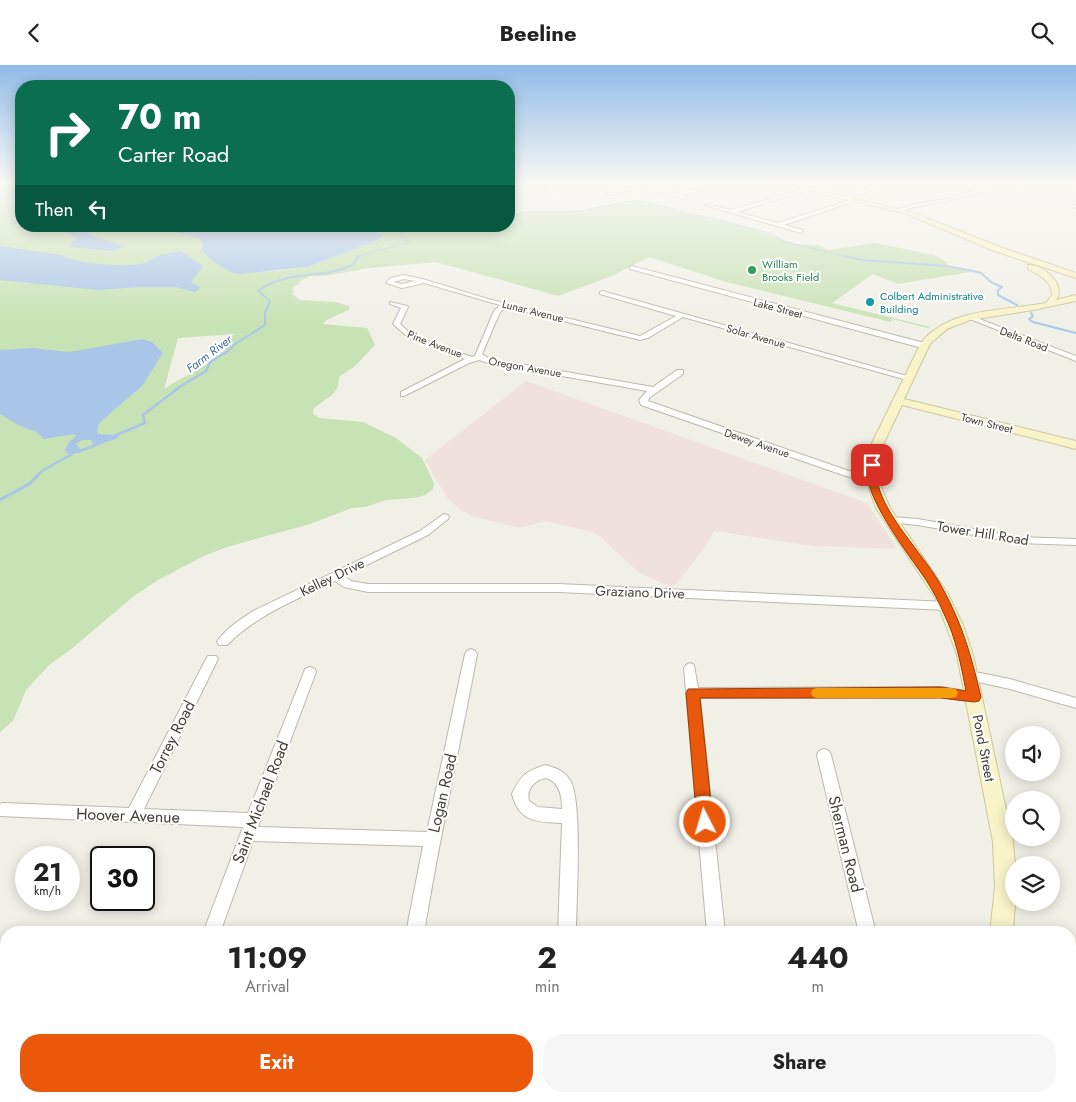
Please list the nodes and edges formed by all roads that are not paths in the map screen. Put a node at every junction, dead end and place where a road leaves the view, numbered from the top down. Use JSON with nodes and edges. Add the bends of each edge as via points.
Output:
{"nodes":[{"id":1,"x":953,"y":230,"type":"edge"},
{"id":2,"x":997,"y":249,"type":"junction"},
{"id":3,"x":632,"y":268,"type":"dead end"},
{"id":4,"x":1076,"y":276,"type":"edge"},
{"id":5,"x":424,"y":281,"type":"dead end"},
{"id":6,"x":1076,"y":290,"type":"edge"},
{"id":7,"x":602,"y":293,"type":"dead end"},
{"id":8,"x":1076,"y":297,"type":"edge"},
{"id":9,"x":392,"y":303,"type":"dead end"},
{"id":10,"x":1050,"y":303,"type":"junction"},
{"id":11,"x":505,"y":304,"type":"junction"},
{"id":12,"x":682,"y":315,"type":"junction"},
{"id":13,"x":972,"y":318,"type":"junction"},
{"id":14,"x":925,"y":346,"type":"junction"},
{"id":15,"x":475,"y":358,"type":"junction"},
{"id":16,"x":1076,"y":359,"type":"edge"},
{"id":17,"x":680,"y":372,"type":"dead end"},
{"id":18,"x":910,"y":378,"type":"junction"},
{"id":19,"x":654,"y":390,"type":"junction"},
{"id":20,"x":404,"y":394,"type":"dead end"},
{"id":21,"x":899,"y":401,"type":"junction"},
{"id":22,"x":1076,"y":445,"type":"edge"},
{"id":23,"x":872,"y":480,"type":"junction"},
{"id":24,"x":444,"y":517,"type":"dead end"},
{"id":25,"x":891,"y":521,"type":"junction"},
{"id":26,"x":1076,"y":542,"type":"edge"},
{"id":27,"x":335,"y":576,"type":"junction"},
{"id":28,"x":947,"y":607,"type":"junction"},
{"id":29,"x":223,"y":642,"type":"dead end"},
{"id":30,"x":471,"y":654,"type":"dead end"},
{"id":31,"x":212,"y":659,"type":"dead end"},
{"id":32,"x":690,"y":668,"type":"dead end"},
{"id":33,"x":310,"y":672,"type":"dead end"},
{"id":34,"x":970,"y":676,"type":"junction"},
{"id":35,"x":693,"y":693,"type":"junction"},
{"id":36,"x":974,"y":697,"type":"junction"},
{"id":37,"x":1076,"y":703,"type":"edge"},
{"id":38,"x":824,"y":755,"type":"dead end"},
{"id":39,"x":3,"y":811,"type":"dead end"},
{"id":40,"x":133,"y":815,"type":"junction"},
{"id":41,"x":570,"y":816,"type":"dead end"},
{"id":42,"x":250,"y":827,"type":"junction"},
{"id":43,"x":432,"y":839,"type":"junction"},
{"id":44,"x":214,"y":926,"type":"edge"},
{"id":45,"x":416,"y":926,"type":"edge"},
{"id":46,"x":567,"y":926,"type":"edge"},
{"id":47,"x":715,"y":926,"type":"edge"},
{"id":48,"x":866,"y":926,"type":"edge"},
{"id":49,"x":1002,"y":926,"type":"edge"}],
"edges":[{"from":1,"to":2,"type":"main road"},
{"from":2,"to":4,"type":"main road"},
{"from":2,"to":10,"type":"main road","via":[[1052,282],[1057,292]]},
{"from":3,"to":14,"type":"street","name":"Lake Street"},
{"from":5,"to":11,"type":"street","name":"Lunar Avenue"},
{"from":6,"to":10,"type":"main road","name":"Pond Street"},
{"from":7,"to":12,"type":"street","name":"Solar Avenue"},
{"from":8,"to":10,"type":"main road","name":"Pond Street"},
{"from":9,"to":15,"type":"street","name":"Pine Avenue","via":[[405,307],[396,322],[411,337]]},
{"from":10,"to":13,"type":"main road","name":"Pond Street"},
{"from":11,"to":12,"type":"street","name":"Lunar Avenue","via":[[643,338]]},
{"from":11,"to":15,"type":"street","via":[[497,311]]},
{"from":12,"to":18,"type":"street","name":"Solar Avenue"},
{"from":13,"to":14,"type":"main road","name":"Pond Street","via":[[941,329]]},
{"from":13,"to":16,"type":"street","name":"Delta Road"},
{"from":14,"to":18,"type":"main road","name":"Pond Street"},
{"from":15,"to":19,"type":"street","name":"Oregon Avenue"},
{"from":15,"to":20,"type":"street","name":"Oregon Avenue"},
{"from":17,"to":19,"type":"street"},
{"from":18,"to":21,"type":"main road","name":"Pond Street"},
{"from":19,"to":23,"type":"street","name":"Dewey Avenue","via":[[643,402],[649,406]]},
{"from":21,"to":22,"type":"main road","name":"Town Street"},
{"from":21,"to":23,"type":"main road","name":"Pond Street","via":[[874,451]]},
{"from":23,"to":25,"type":"main road","name":"Pond Street"},
{"from":24,"to":27,"type":"street","name":"Kelley Drive","via":[[424,533]]},
{"from":25,"to":26,"type":"street","name":"Tower Hill Road","via":[[918,522],[1009,539]]},
{"from":25,"to":28,"type":"main road","name":"Pond Street"},
{"from":27,"to":28,"type":"street","name":"Graziano Drive","via":[[348,584],[368,588],[558,588]]},
{"from":27,"to":29,"type":"street","name":"Kelley Drive","via":[[257,615]]},
{"from":28,"to":34,"type":"main road","name":"Pond Street","via":[[959,635]]},
{"from":30,"to":43,"type":"street","name":"Logan Road"},
{"from":31,"to":40,"type":"street","name":"Torrey Road"},
{"from":32,"to":35,"type":"street"},
{"from":33,"to":42,"type":"street","name":"Saint Michael Road"},
{"from":34,"to":36,"type":"main road","name":"Pond Street"},
{"from":34,"to":37,"type":"street"},
{"from":35,"to":36,"type":"street","via":[[941,692]]},
{"from":35,"to":47,"type":"street"},
{"from":36,"to":49,"type":"main road","name":"Pond Street","via":[[1004,857]]},
{"from":38,"to":48,"type":"street","name":"Sherman Road"},
{"from":39,"to":40,"type":"street","name":"Hoover Avenue"},
{"from":40,"to":42,"type":"street","name":"Hoover Avenue"},
{"from":41,"to":46,"type":"street"},
{"from":42,"to":43,"type":"street","name":"Hoover Avenue"},
{"from":42,"to":44,"type":"street","name":"Saint Michael Road"},
{"from":43,"to":45,"type":"street","name":"Logan Road"}]}
